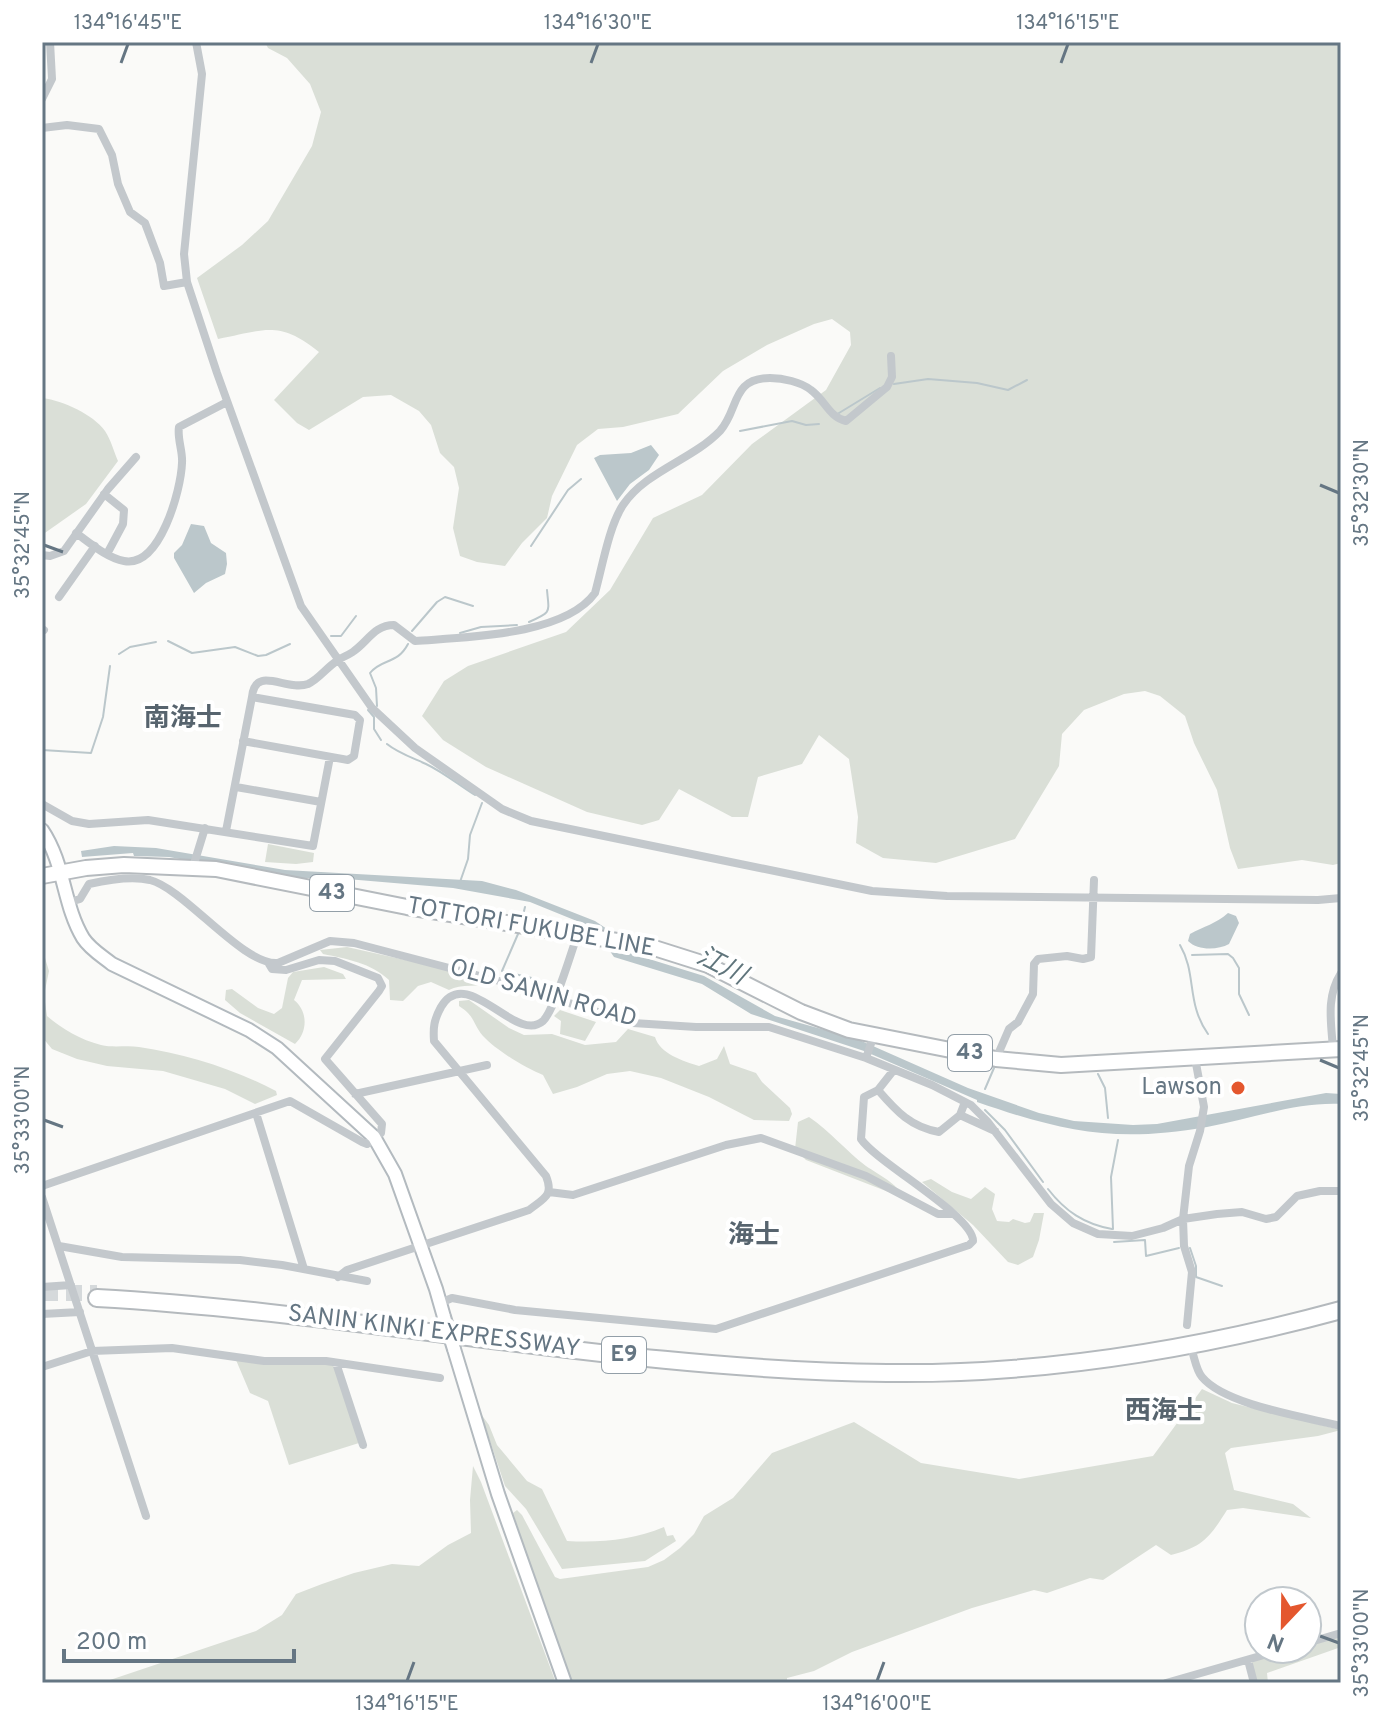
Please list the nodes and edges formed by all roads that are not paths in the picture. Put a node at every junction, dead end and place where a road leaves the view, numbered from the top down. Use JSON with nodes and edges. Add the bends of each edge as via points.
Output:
{"nodes":[{"id":1,"x":50,"y":42,"type":"edge"},
{"id":2,"x":196,"y":42,"type":"edge"},
{"id":3,"x":42,"y":99,"type":"edge"},
{"id":4,"x":42,"y":128,"type":"edge"},
{"id":5,"x":187,"y":282,"type":"junction"},
{"id":6,"x":891,"y":356,"type":"dead end"},
{"id":7,"x":227,"y":402,"type":"junction"},
{"id":8,"x":136,"y":457,"type":"dead end"},
{"id":9,"x":104,"y":494,"type":"junction"},
{"id":10,"x":76,"y":533,"type":"junction"},
{"id":11,"x":95,"y":546,"type":"junction"},
{"id":12,"x":107,"y":554,"type":"junction"},
{"id":13,"x":42,"y":555,"type":"edge"},
{"id":14,"x":59,"y":597,"type":"dead end"},
{"id":15,"x":338,"y":660,"type":"junction"},
{"id":16,"x":252,"y":697,"type":"junction"},
{"id":17,"x":243,"y":741,"type":"junction"},
{"id":18,"x":330,"y":757,"type":"junction"},
{"id":19,"x":236,"y":787,"type":"junction"},
{"id":20,"x":321,"y":802,"type":"junction"},
{"id":21,"x":42,"y":804,"type":"edge"},
{"id":22,"x":205,"y":828,"type":"junction"},
{"id":23,"x":42,"y":830,"type":"edge"},
{"id":24,"x":226,"y":831,"type":"junction"},
{"id":25,"x":193,"y":867,"type":"junction"},
{"id":26,"x":62,"y":872,"type":"junction"},
{"id":27,"x":42,"y":876,"type":"edge"},
{"id":28,"x":1094,"y":880,"type":"dead end"},
{"id":29,"x":1094,"y":897,"type":"junction"},
{"id":30,"x":1341,"y":898,"type":"edge"},
{"id":31,"x":70,"y":902,"type":"junction"},
{"id":32,"x":577,"y":936,"type":"junction"},
{"id":33,"x":269,"y":964,"type":"junction"},
{"id":34,"x":1341,"y":973,"type":"edge"},
{"id":35,"x":554,"y":999,"type":"junction"},
{"id":36,"x":873,"y":1039,"type":"junction"},
{"id":37,"x":1337,"y":1049,"type":"edge"},
{"id":38,"x":866,"y":1057,"type":"junction"},
{"id":39,"x":1195,"y":1058,"type":"junction"},
{"id":40,"x":996,"y":1059,"type":"junction"},
{"id":41,"x":487,"y":1065,"type":"dead end"},
{"id":42,"x":893,"y":1071,"type":"junction"},
{"id":43,"x":458,"y":1073,"type":"junction"},
{"id":44,"x":878,"y":1090,"type":"junction"},
{"id":45,"x":355,"y":1094,"type":"junction"},
{"id":46,"x":965,"y":1102,"type":"junction"},
{"id":47,"x":256,"y":1113,"type":"junction"},
{"id":48,"x":960,"y":1115,"type":"junction"},
{"id":49,"x":996,"y":1132,"type":"junction"},
{"id":50,"x":374,"y":1137,"type":"junction"},
{"id":51,"x":42,"y":1186,"type":"edge"},
{"id":52,"x":1341,"y":1191,"type":"edge"},
{"id":53,"x":549,"y":1192,"type":"junction"},
{"id":54,"x":42,"y":1197,"type":"edge"},
{"id":55,"x":952,"y":1214,"type":"junction"},
{"id":56,"x":1183,"y":1219,"type":"junction"},
{"id":57,"x":420,"y":1245,"type":"junction"},
{"id":58,"x":59,"y":1246,"type":"junction"},
{"id":59,"x":304,"y":1269,"type":"junction"},
{"id":60,"x":338,"y":1277,"type":"junction"},
{"id":61,"x":367,"y":1281,"type":"dead end"},
{"id":62,"x":71,"y":1285,"type":"junction"},
{"id":63,"x":42,"y":1287,"type":"edge"},
{"id":64,"x":97,"y":1296,"type":"tunnel mouth"},
{"id":65,"x":440,"y":1303,"type":"junction"},
{"id":66,"x":1341,"y":1308,"type":"edge"},
{"id":67,"x":80,"y":1312,"type":"junction"},
{"id":68,"x":42,"y":1314,"type":"edge"},
{"id":69,"x":1187,"y":1325,"type":"dead end"},
{"id":70,"x":92,"y":1351,"type":"junction"},
{"id":71,"x":1193,"y":1354,"type":"dead end"},
{"id":72,"x":336,"y":1363,"type":"junction"},
{"id":73,"x":42,"y":1367,"type":"edge"},
{"id":74,"x":440,"y":1378,"type":"dead end"},
{"id":75,"x":1341,"y":1426,"type":"edge"},
{"id":76,"x":363,"y":1445,"type":"dead end"},
{"id":77,"x":146,"y":1516,"type":"dead end"},
{"id":78,"x":1243,"y":1661,"type":"edge"},
{"id":79,"x":565,"y":1683,"type":"edge"},
{"id":80,"x":1166,"y":1683,"type":"edge"}],
"edges":[{"from":1,"to":3,"type":"street","via":[[52,79]]},
{"from":2,"to":5,"type":"street","via":[[202,74],[184,254]]},
{"from":4,"to":5,"type":"street","via":[[99,129],[130,212],[145,223],[164,286]]},
{"from":5,"to":7,"type":"street"},
{"from":6,"to":15,"type":"street","via":[[887,387],[846,421],[835,419],[811,390],[797,383],[756,379],[743,387],[721,429],[651,479],[622,507],[595,593],[575,611],[517,629],[415,641],[394,625],[383,625]]},
{"from":7,"to":12,"type":"street","via":[[179,427],[179,481],[155,547],[143,558],[126,562]]},
{"from":7,"to":15,"type":"street","via":[[301,606]]},
{"from":8,"to":9,"type":"street"},
{"from":9,"to":10,"type":"street"},
{"from":9,"to":12,"type":"street","via":[[124,510],[123,524]]},
{"from":10,"to":11,"type":"street"},
{"from":10,"to":13,"type":"street","via":[[64,551]]},
{"from":11,"to":12,"type":"street"},
{"from":11,"to":14,"type":"street"},
{"from":15,"to":16,"type":"street","via":[[310,683],[296,687],[260,680]]},
{"from":15,"to":29,"type":"street","via":[[372,708],[415,748],[502,809],[531,821],[872,891]]},
{"from":16,"to":17,"type":"street"},
{"from":16,"to":18,"type":"street","via":[[355,715],[360,720],[354,756]]},
{"from":17,"to":18,"type":"street"},
{"from":17,"to":19,"type":"street"},
{"from":18,"to":20,"type":"street"},
{"from":19,"to":20,"type":"street"},
{"from":19,"to":24,"type":"street"},
{"from":20,"to":24,"type":"street","via":[[313,846]]},
{"from":21,"to":22,"type":"street","via":[[74,822],[148,820]]},
{"from":22,"to":24,"type":"street"},
{"from":22,"to":25,"type":"street"},
{"from":23,"to":26,"type":"street"},
{"from":25,"to":26,"type":"main road","name":"TOTTORI FUKUBE LINE","number":"43","via":[[124,865]]},
{"from":25,"to":32,"type":"main road","name":"TOTTORI FUKUBE LINE","number":"43"},
{"from":26,"to":27,"type":"main road","name":"TOTTORI FUKUBE LINE","number":"43"},
{"from":26,"to":31,"type":"street"},
{"from":28,"to":29,"type":"street"},
{"from":29,"to":30,"type":"street"},
{"from":29,"to":40,"type":"street","via":[[1091,957],[1038,959],[1033,994]]},
{"from":31,"to":33,"type":"street","via":[[80,899],[89,884],[151,880]]},
{"from":31,"to":50,"type":"street","via":[[92,949],[277,1048]]},
{"from":32,"to":35,"type":"street"},
{"from":32,"to":36,"type":"main road","name":"TOTTORI FUKUBE LINE","number":"43","via":[[648,946],[708,965],[801,1012]]},
{"from":33,"to":35,"type":"street","name":"OLD SANIN ROAD","via":[[330,941],[354,943]]},
{"from":33,"to":45,"type":"street","via":[[286,970],[335,961],[378,978],[379,991],[325,1059]]},
{"from":34,"to":37,"type":"street","via":[[1329,1004]]},
{"from":35,"to":38,"type":"street","name":"OLD SANIN ROAD","via":[[633,1023],[769,1027]]},
{"from":35,"to":43,"type":"street","via":[[545,1019],[528,1027],[475,997],[458,994],[445,1000],[433,1025],[434,1041]]},
{"from":36,"to":38,"type":"street"},
{"from":36,"to":40,"type":"main road","name":"TOTTORI FUKUBE LINE","number":"43"},
{"from":37,"to":39,"type":"main road","name":"TOTTORI FUKUBE LINE","number":"43"},
{"from":38,"to":42,"type":"street","name":"OLD SANIN ROAD"},
{"from":39,"to":40,"type":"main road","name":"TOTTORI FUKUBE LINE","number":"43","via":[[1061,1065]]},
{"from":39,"to":56,"type":"street","via":[[1204,1107]]},
{"from":41,"to":43,"type":"street"},
{"from":42,"to":44,"type":"street"},
{"from":42,"to":46,"type":"street","name":"OLD SANIN ROAD"},
{"from":43,"to":45,"type":"street"},
{"from":43,"to":53,"type":"street","via":[[546,1176]]},
{"from":44,"to":48,"type":"street","via":[[922,1130],[944,1131]]},
{"from":44,"to":55,"type":"street","via":[[864,1097],[862,1142]]},
{"from":45,"to":50,"type":"street","via":[[382,1124]]},
{"from":46,"to":48,"type":"street"},
{"from":46,"to":49,"type":"street","name":"OLD SANIN ROAD"},
{"from":47,"to":50,"type":"street","via":[[290,1101],[362,1142]]},
{"from":47,"to":51,"type":"street"},
{"from":47,"to":59,"type":"street"},
{"from":48,"to":49,"type":"street"},
{"from":49,"to":56,"type":"street","name":"OLD SANIN ROAD","via":[[1051,1204],[1085,1229],[1132,1236]]},
{"from":50,"to":57,"type":"street","via":[[395,1174]]},
{"from":52,"to":56,"type":"street","name":"OLD SANIN ROAD","via":[[1297,1196],[1276,1217],[1266,1219],[1242,1212]]},
{"from":53,"to":55,"type":"street","via":[[573,1195],[761,1138],[866,1176],[938,1214]]},
{"from":53,"to":57,"type":"street","via":[[529,1210]]},
{"from":54,"to":58,"type":"street"},
{"from":55,"to":65,"type":"street","via":[[974,1235],[969,1245],[716,1329],[515,1310],[452,1298]]},
{"from":56,"to":69,"type":"street","via":[[1192,1272]]},
{"from":57,"to":60,"type":"street"},
{"from":57,"to":65,"type":"street"},
{"from":58,"to":59,"type":"street","via":[[122,1257],[240,1260]]},
{"from":58,"to":62,"type":"street"},
{"from":59,"to":60,"type":"street"},
{"from":60,"to":61,"type":"street"},
{"from":62,"to":63,"type":"street"},
{"from":62,"to":67,"type":"street"},
{"from":64,"to":66,"type":"highway","name":"SANIN KINKI EXPRESSWAY","number":"E9","via":[[294,1314],[694,1363],[890,1373],[1128,1355]]},
{"from":65,"to":79,"type":"street","bridge":true,"via":[[498,1494]]},
{"from":67,"to":68,"type":"street"},
{"from":67,"to":70,"type":"street"},
{"from":70,"to":72,"type":"street","via":[[172,1348],[264,1361]]},
{"from":70,"to":73,"type":"street"},
{"from":70,"to":77,"type":"street"},
{"from":71,"to":75,"type":"street","via":[[1200,1376],[1220,1392]]},
{"from":72,"to":74,"type":"street"},
{"from":72,"to":76,"type":"street"},
{"from":78,"to":80,"type":"street"}]}
